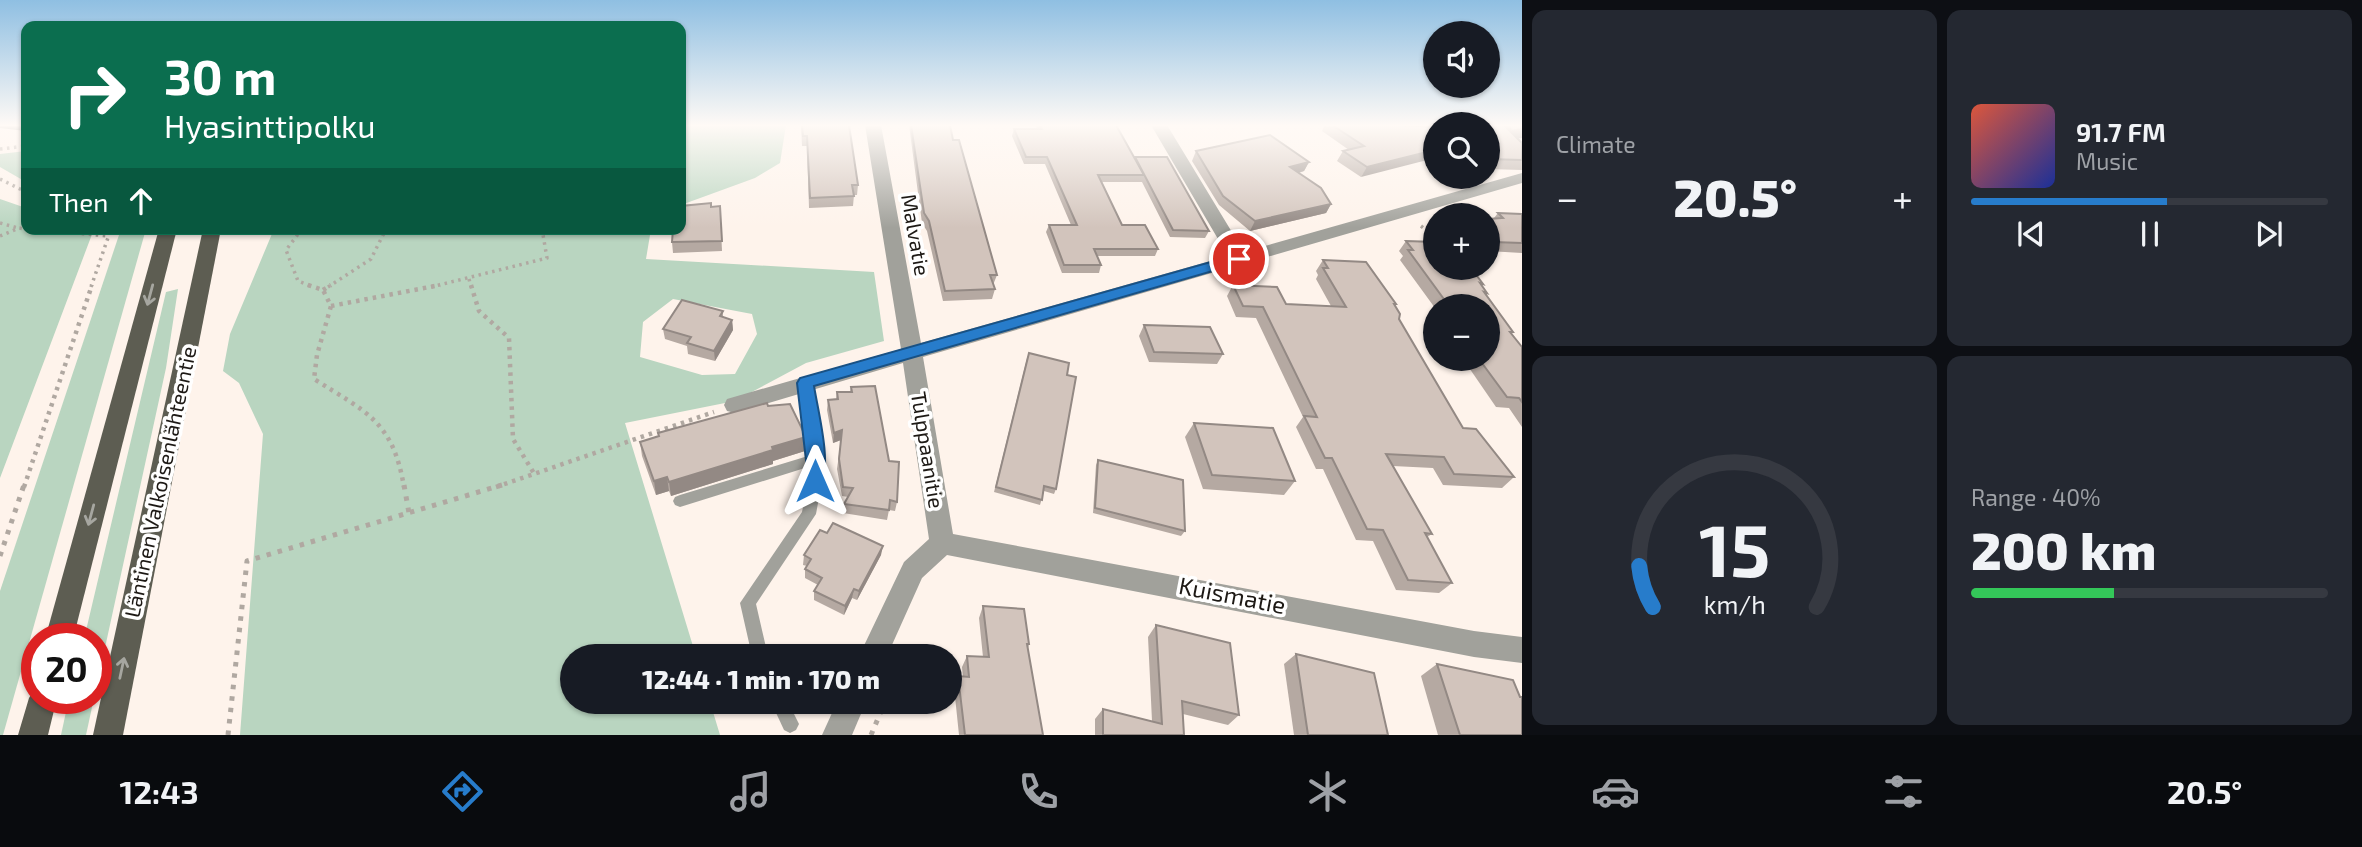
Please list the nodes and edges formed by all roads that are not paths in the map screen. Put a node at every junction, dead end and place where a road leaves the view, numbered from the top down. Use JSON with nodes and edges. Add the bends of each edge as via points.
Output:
{"nodes":[{"id":1,"x":879,"y":159,"type":"edge"},
{"id":2,"x":1179,"y":159,"type":"edge"},
{"id":3,"x":1522,"y":178,"type":"edge"},
{"id":4,"x":166,"y":235,"type":"edge"},
{"id":5,"x":211,"y":235,"type":"edge"},
{"id":6,"x":1239,"y":259,"type":"junction"},
{"id":7,"x":912,"y":353,"type":"junction"},
{"id":8,"x":806,"y":383,"type":"junction"},
{"id":9,"x":735,"y":405,"type":"road end"},
{"id":10,"x":815,"y":459,"type":"junction"},
{"id":11,"x":680,"y":501,"type":"dead end"},
{"id":12,"x":942,"y":543,"type":"junction"},
{"id":13,"x":63,"y":623,"type":"edge"},
{"id":14,"x":757,"y":644,"type":"edge"},
{"id":15,"x":879,"y":644,"type":"edge"},
{"id":16,"x":1522,"y":650,"type":"edge"},
{"id":17,"x":39,"y":714,"type":"edge"},
{"id":18,"x":785,"y":714,"type":"edge"},
{"id":19,"x":846,"y":714,"type":"edge"},
{"id":20,"x":790,"y":724,"type":"dead end"},
{"id":21,"x":33,"y":735,"type":"edge"},
{"id":22,"x":108,"y":735,"type":"edge"},
{"id":23,"x":836,"y":735,"type":"edge"}],
"edges":[{"from":1,"to":7,"type":"street","name":"Malvatie"},
{"from":2,"to":6,"type":"street"},
{"from":3,"to":6,"type":"street"},
{"from":4,"to":13,"type":"main road","one_way":true},
{"from":22,"to":5,"type":"main road","name":"Läntinen Valkoisenlähteentie","one_way":true},
{"from":6,"to":7,"type":"street"},
{"from":7,"to":8,"type":"street"},
{"from":7,"to":12,"type":"street","name":"Tulppaanitie"},
{"from":8,"to":9,"type":"street"},
{"from":8,"to":10,"type":"lane"},
{"from":10,"to":11,"type":"lane"},
{"from":10,"to":14,"type":"lane","via":[[809,514],[748,604]]},
{"from":12,"to":15,"type":"street","via":[[913,570]]},
{"from":12,"to":16,"type":"street","name":"Kuismatie"},
{"from":17,"to":21,"type":"main road"},
{"from":18,"to":20,"type":"lane"},
{"from":19,"to":23,"type":"street"}]}
